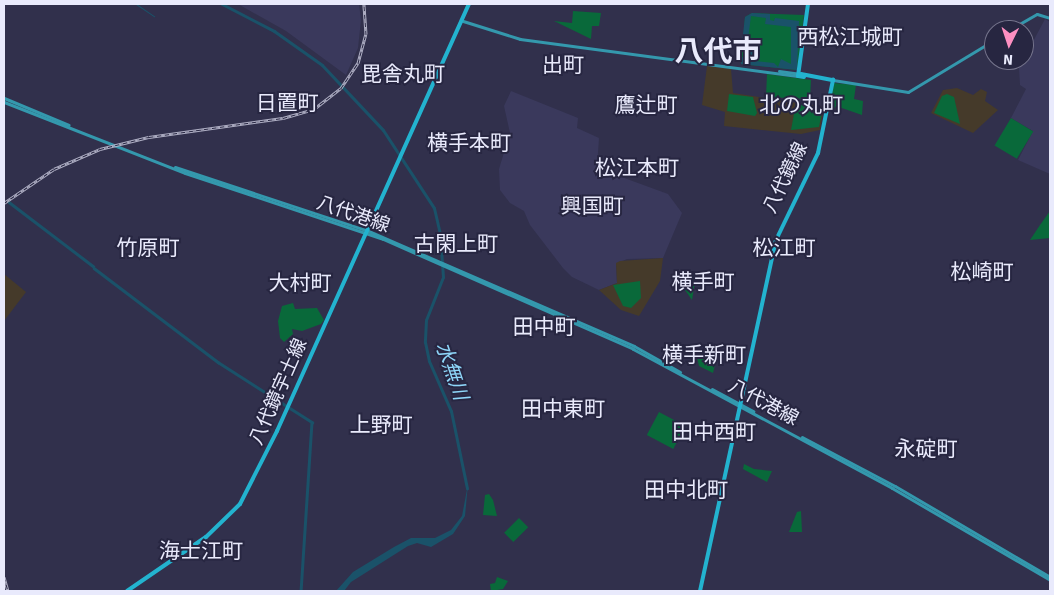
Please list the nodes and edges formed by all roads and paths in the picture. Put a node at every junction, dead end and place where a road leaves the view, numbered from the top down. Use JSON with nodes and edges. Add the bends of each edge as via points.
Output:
{"nodes":[{"id":1,"x":469,"y":4,"type":"edge"},
{"id":2,"x":808,"y":4,"type":"edge"},
{"id":3,"x":1050,"y":19,"type":"edge"},
{"id":4,"x":1027,"y":20,"type":"edge"},
{"id":5,"x":463,"y":21,"type":"junction"},
{"id":6,"x":984,"y":46,"type":"edge"},
{"id":7,"x":799,"y":75,"type":"junction"},
{"id":8,"x":834,"y":79,"type":"junction"},
{"id":9,"x":4,"y":100,"type":"edge"},
{"id":10,"x":80,"y":130,"type":"junction"},
{"id":11,"x":366,"y":232,"type":"junction"},
{"id":12,"x":740,"y":405,"type":"junction"},
{"id":13,"x":1050,"y":579,"type":"edge"},
{"id":14,"x":127,"y":591,"type":"edge"},
{"id":15,"x":700,"y":591,"type":"edge"}],
"edges":[{"from":1,"to":5,"type":"main road"},
{"from":2,"to":7,"type":"main road"},
{"from":3,"to":4,"type":"main road","via":[[1037,14]]},
{"from":5,"to":7,"type":"main road","via":[[509,37]]},
{"from":5,"to":11,"type":"main road","name":"八代鏡宇土線"},
{"from":6,"to":8,"type":"main road","via":[[908,92]]},
{"from":7,"to":8,"type":"main road"},
{"from":8,"to":12,"type":"main road","name":"八代鏡線","via":[[818,153],[776,240]]},
{"from":9,"to":10,"type":"main road","name":"八代港線"},
{"from":10,"to":11,"type":"main road","name":"八代港線"},
{"from":10,"to":11,"type":"main road","name":"八代港線","via":[[158,162]]},
{"from":11,"to":12,"type":"main road","name":"八代港線","via":[[633,349]]},
{"from":11,"to":14,"type":"main road","name":"八代鏡宇土線","via":[[254,480],[230,516],[206,537]]},
{"from":12,"to":13,"type":"main road","name":"八代港線"},
{"from":12,"to":13,"type":"main road","name":"八代港線","via":[[895,486]]},
{"from":12,"to":15,"type":"main road","name":"八代鏡線"}]}
